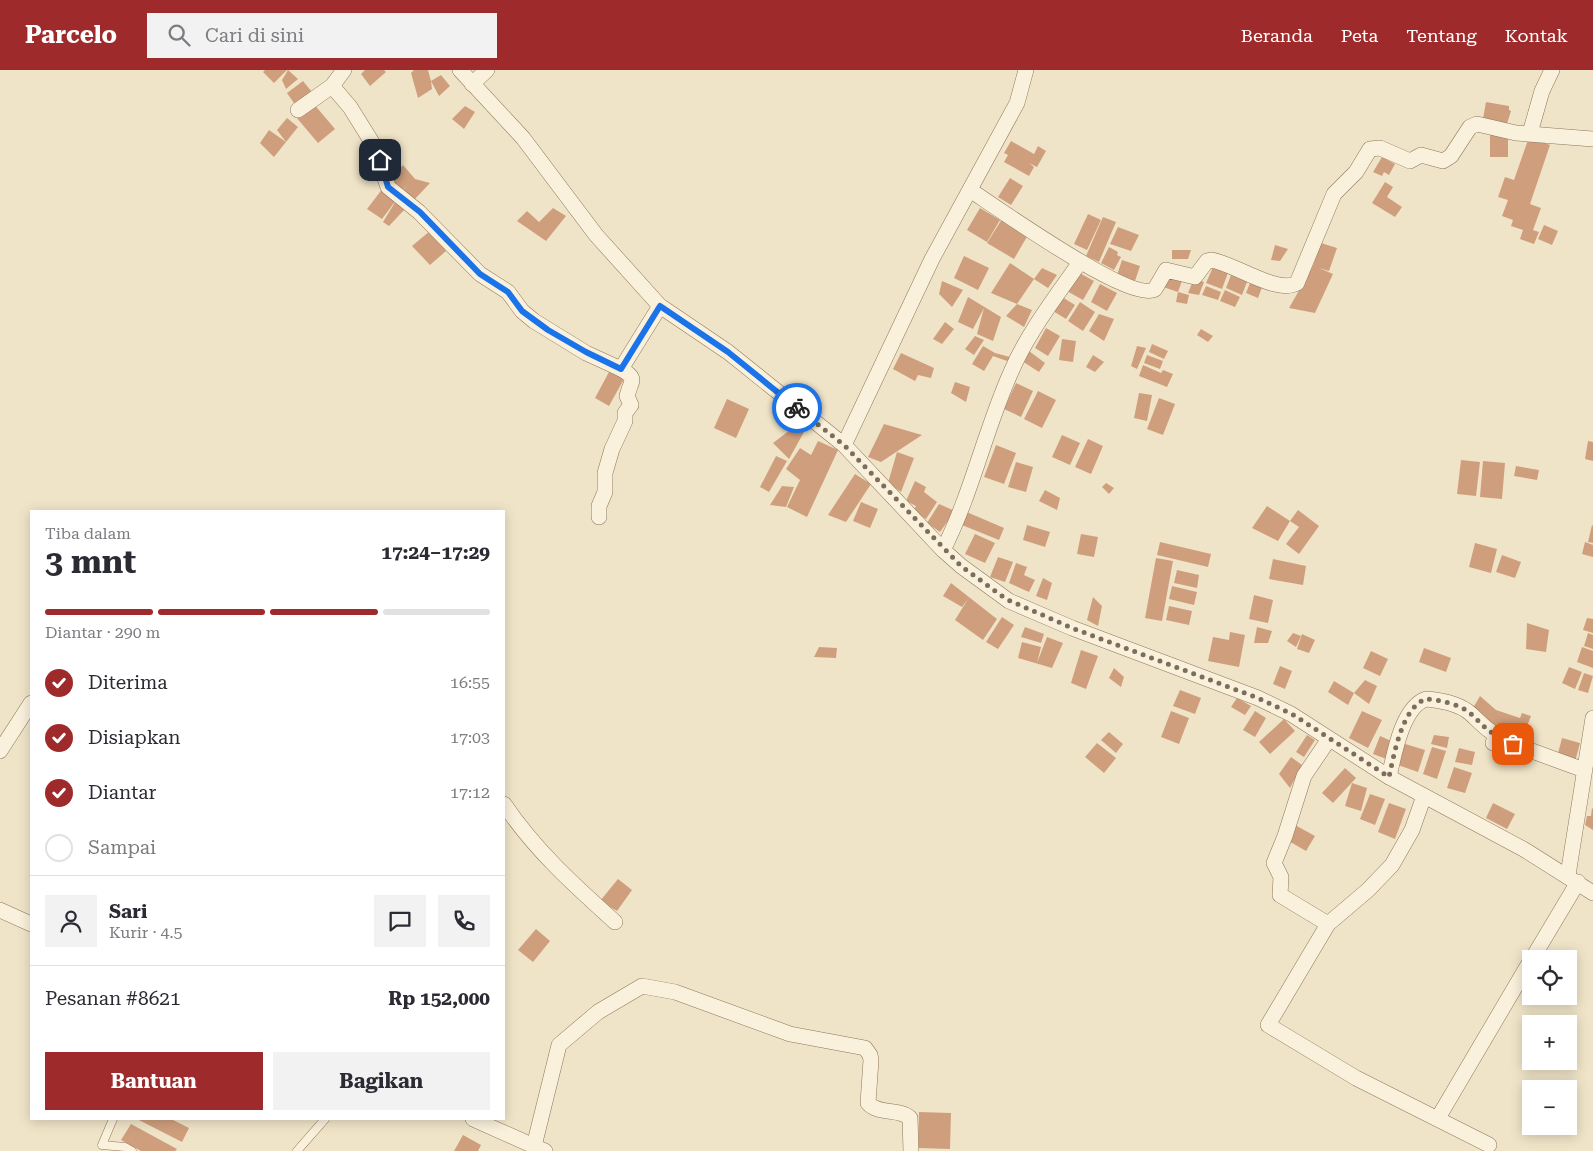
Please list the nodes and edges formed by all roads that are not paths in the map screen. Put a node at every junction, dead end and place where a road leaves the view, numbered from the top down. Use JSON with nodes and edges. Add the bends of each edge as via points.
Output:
{"nodes":[{"id":1,"x":344,"y":70,"type":"edge"},
{"id":2,"x":460,"y":70,"type":"edge"},
{"id":3,"x":487,"y":70,"type":"edge"},
{"id":4,"x":1026,"y":70,"type":"edge"},
{"id":5,"x":1552,"y":70,"type":"edge"},
{"id":6,"x":472,"y":84,"type":"junction"},
{"id":7,"x":332,"y":86,"type":"junction"},
{"id":8,"x":298,"y":110,"type":"dead end"},
{"id":9,"x":1530,"y":133,"type":"junction"},
{"id":10,"x":1593,"y":140,"type":"edge"},
{"id":11,"x":970,"y":190,"type":"junction"},
{"id":12,"x":1080,"y":262,"type":"junction"},
{"id":13,"x":660,"y":306,"type":"junction"},
{"id":14,"x":621,"y":369,"type":"junction"},
{"id":15,"x":844,"y":445,"type":"junction"},
{"id":16,"x":599,"y":517,"type":"dead end"},
{"id":17,"x":943,"y":550,"type":"junction"},
{"id":18,"x":30,"y":705,"type":"edge"},
{"id":19,"x":1593,"y":718,"type":"edge"},
{"id":20,"x":1330,"y":739,"type":"junction"},
{"id":21,"x":0,"y":751,"type":"edge"},
{"id":22,"x":1584,"y":770,"type":"junction"},
{"id":23,"x":1389,"y":777,"type":"junction"},
{"id":24,"x":1424,"y":796,"type":"junction"},
{"id":25,"x":505,"y":806,"type":"edge"},
{"id":26,"x":1573,"y":879,"type":"junction"},
{"id":27,"x":1593,"y":893,"type":"edge"},
{"id":28,"x":0,"y":910,"type":"edge"},
{"id":29,"x":615,"y":922,"type":"dead end"},
{"id":30,"x":30,"y":924,"type":"edge"},
{"id":31,"x":1328,"y":924,"type":"junction"},
{"id":32,"x":1537,"y":950,"type":"edge"},
{"id":33,"x":1522,"y":976,"type":"edge"},
{"id":34,"x":1438,"y":1118,"type":"junction"},
{"id":35,"x":112,"y":1120,"type":"edge"},
{"id":36,"x":324,"y":1120,"type":"edge"},
{"id":37,"x":475,"y":1120,"type":"edge"},
{"id":38,"x":1489,"y":1145,"type":"dead end"},
{"id":39,"x":530,"y":1147,"type":"edge"},
{"id":40,"x":132,"y":1151,"type":"edge"},
{"id":41,"x":297,"y":1151,"type":"edge"},
{"id":42,"x":911,"y":1151,"type":"edge"}],
"edges":[{"from":1,"to":7,"type":"street"},
{"from":2,"to":6,"type":"street"},
{"from":3,"to":6,"type":"street"},
{"from":4,"to":11,"type":"street","via":[[1017,103]]},
{"from":5,"to":9,"type":"street","via":[[1542,91]]},
{"from":6,"to":13,"type":"street","via":[[523,138],[596,235]]},
{"from":7,"to":8,"type":"street"},
{"from":7,"to":14,"type":"street","via":[[374,144],[388,187],[420,212],[480,274],[508,292],[534,321]]},
{"from":9,"to":10,"type":"street"},
{"from":9,"to":12,"type":"street","via":[[1472,125],[1451,156],[1443,161],[1421,155],[1410,161],[1380,148],[1370,149],[1356,172],[1334,194],[1297,283],[1290,286],[1276,284],[1212,260],[1207,261],[1195,276],[1166,270],[1155,289],[1146,292]]},
{"from":11,"to":12,"type":"street"},
{"from":11,"to":15,"type":"street","via":[[932,259]]},
{"from":12,"to":17,"type":"street","via":[[1037,325],[1012,370],[993,415],[973,479]]},
{"from":13,"to":14,"type":"street"},
{"from":13,"to":15,"type":"street","via":[[728,352]]},
{"from":14,"to":16,"type":"street","via":[[633,379],[627,396],[631,405],[626,411],[605,473],[605,492],[599,506]]},
{"from":15,"to":17,"type":"street"},
{"from":17,"to":20,"type":"street","via":[[1010,601],[1072,628],[1258,698],[1292,714]]},
{"from":18,"to":21,"type":"street"},
{"from":19,"to":22,"type":"street"},
{"from":20,"to":23,"type":"street"},
{"from":20,"to":31,"type":"street","via":[[1304,776],[1274,863],[1281,878],[1280,895]]},
{"from":22,"to":23,"type":"street","via":[[1513,744],[1506,747],[1493,743],[1496,735],[1466,710],[1426,699],[1413,708],[1403,727]]},
{"from":22,"to":26,"type":"street"},
{"from":23,"to":24,"type":"street"},
{"from":24,"to":26,"type":"street"},
{"from":24,"to":31,"type":"street","via":[[1412,830],[1392,865]]},
{"from":25,"to":29,"type":"street","via":[[524,835],[554,867]]},
{"from":26,"to":27,"type":"street"},
{"from":26,"to":32,"type":"street"},
{"from":28,"to":30,"type":"street"},
{"from":31,"to":34,"type":"street","via":[[1268,1025],[1356,1078]]},
{"from":33,"to":34,"type":"street"},
{"from":34,"to":38,"type":"street"},
{"from":35,"to":40,"type":"lane","via":[[102,1145],[125,1147]]},
{"from":36,"to":41,"type":"lane"},
{"from":37,"to":39,"type":"street"},
{"from":39,"to":42,"type":"street","via":[[558,1045],[598,1012],[642,986],[675,992],[790,1034],[865,1048],[871,1060],[868,1103],[874,1108],[908,1116],[911,1121]]}]}
